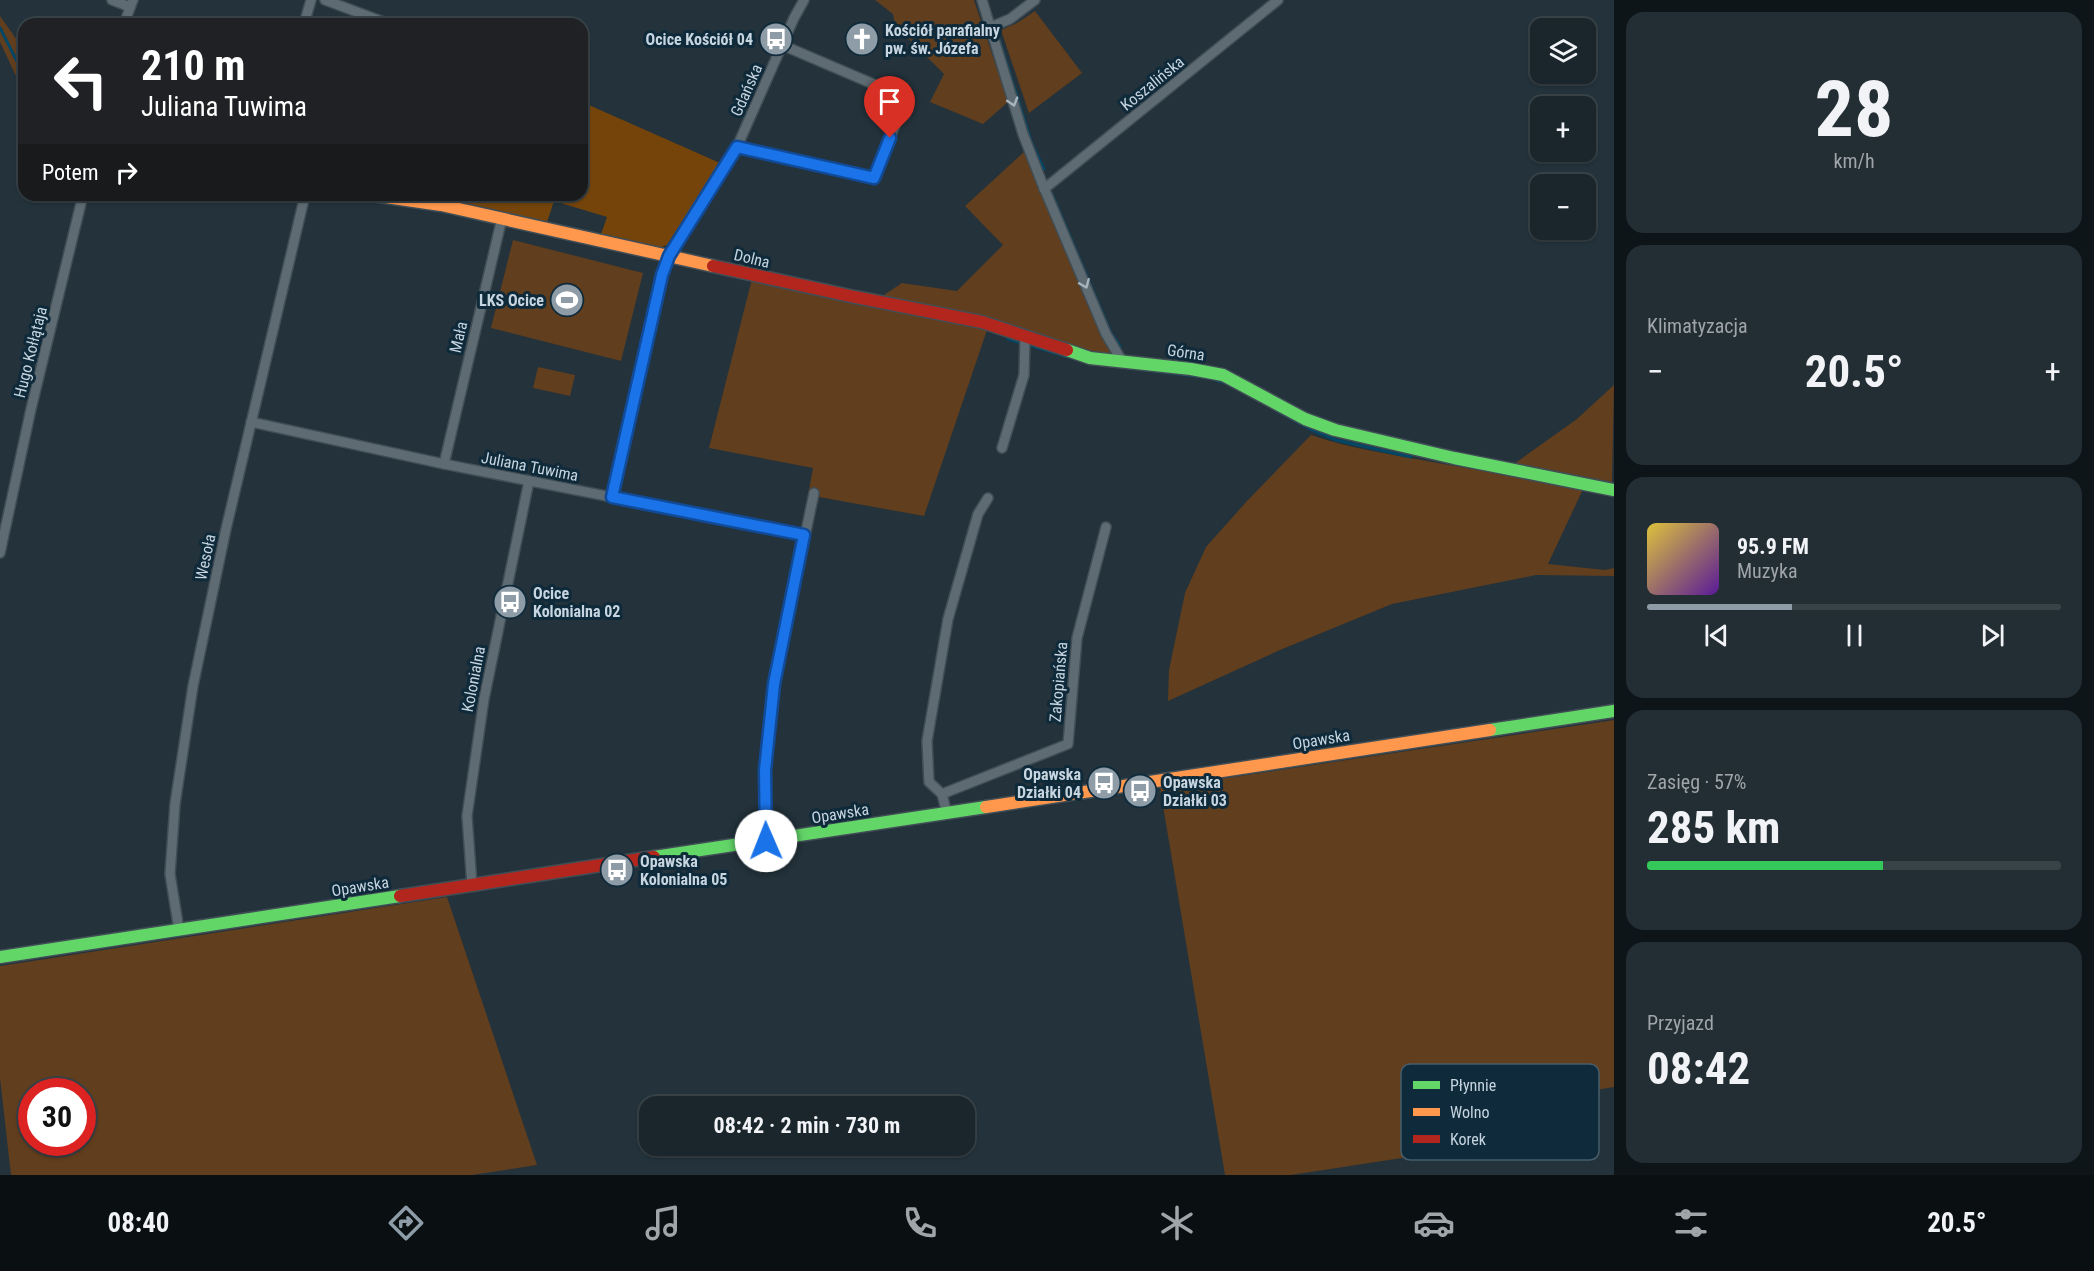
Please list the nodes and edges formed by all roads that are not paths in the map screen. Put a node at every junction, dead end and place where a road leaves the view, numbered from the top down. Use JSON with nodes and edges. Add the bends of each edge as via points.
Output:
{"nodes":[{"id":1,"x":112,"y":0,"type":"edge"},
{"id":2,"x":311,"y":0,"type":"edge"},
{"id":3,"x":325,"y":0,"type":"edge"},
{"id":4,"x":804,"y":0,"type":"edge"},
{"id":5,"x":982,"y":0,"type":"edge"},
{"id":6,"x":1035,"y":0,"type":"edge"},
{"id":7,"x":1278,"y":0,"type":"edge"},
{"id":8,"x":132,"y":3,"type":"edge"},
{"id":9,"x":126,"y":18,"type":"edge"},
{"id":10,"x":305,"y":18,"type":"edge"},
{"id":11,"x":373,"y":18,"type":"edge"},
{"id":12,"x":991,"y":27,"type":"junction"},
{"id":13,"x":782,"y":45,"type":"junction"},
{"id":14,"x":737,"y":147,"type":"junction"},
{"id":15,"x":1044,"y":189,"type":"junction"},
{"id":16,"x":82,"y":201,"type":"edge"},
{"id":17,"x":304,"y":201,"type":"edge"},
{"id":18,"x":408,"y":201,"type":"edge"},
{"id":19,"x":502,"y":218,"type":"junction"},
{"id":20,"x":669,"y":256,"type":"junction"},
{"id":21,"x":1025,"y":343,"type":"junction"},
{"id":22,"x":1122,"y":361,"type":"junction"},
{"id":23,"x":251,"y":422,"type":"junction"},
{"id":24,"x":1002,"y":448,"type":"dead end"},
{"id":25,"x":444,"y":464,"type":"junction"},
{"id":26,"x":529,"y":481,"type":"junction"},
{"id":27,"x":1614,"y":490,"type":"edge"},
{"id":28,"x":814,"y":493,"type":"dead end"},
{"id":29,"x":612,"y":497,"type":"junction"},
{"id":30,"x":988,"y":498,"type":"dead end"},
{"id":31,"x":1106,"y":527,"type":"dead end"},
{"id":32,"x":804,"y":535,"type":"junction"},
{"id":33,"x":0,"y":553,"type":"edge"},
{"id":34,"x":1614,"y":711,"type":"edge"},
{"id":35,"x":942,"y":794,"type":"junction"},
{"id":36,"x":948,"y":813,"type":"junction"},
{"id":37,"x":766,"y":841,"type":"junction"},
{"id":38,"x":472,"y":885,"type":"junction"},
{"id":39,"x":179,"y":930,"type":"junction"},
{"id":40,"x":0,"y":957,"type":"edge"}],
"edges":[{"from":1,"to":8,"type":"street"},
{"from":2,"to":10,"type":"street"},
{"from":3,"to":11,"type":"street"},
{"from":4,"to":13,"type":"street","name":"Gdańska"},
{"from":5,"to":12,"type":"street"},
{"from":6,"to":12,"type":"street","via":[[1010,19]]},
{"from":7,"to":15,"type":"street","name":"Koszalińska"},
{"from":8,"to":9,"type":"street"},
{"from":12,"to":15,"type":"street","one_way":true},
{"from":13,"to":14,"type":"street","name":"Gdańska"},
{"from":13,"to":14,"type":"street","via":[[906,98],[874,178]]},
{"from":14,"to":20,"type":"street","name":"Gdańska"},
{"from":15,"to":22,"type":"street","one_way":true,"via":[[1106,334]]},
{"from":16,"to":33,"type":"street","name":"Hugo Kołłątaja"},
{"from":17,"to":23,"type":"street","name":"Wesoła"},
{"from":18,"to":19,"type":"main road","name":"Dolna"},
{"from":19,"to":20,"type":"main road","name":"Dolna"},
{"from":19,"to":25,"type":"street","name":"Mała"},
{"from":20,"to":21,"type":"main road","name":"Dolna","via":[[981,322]]},
{"from":20,"to":29,"type":"street","name":"Gdańska"},
{"from":21,"to":22,"type":"main road","name":"Dolna"},
{"from":21,"to":24,"type":"street","via":[[1024,375]]},
{"from":22,"to":27,"type":"main road","name":"Górna","via":[[1223,375],[1305,419],[1364,438]]},
{"from":23,"to":25,"type":"street","name":"Juliana Tuwima"},
{"from":23,"to":39,"type":"street","name":"Wesoła","via":[[193,686],[175,804],[170,874]]},
{"from":25,"to":26,"type":"street","name":"Juliana Tuwima"},
{"from":26,"to":29,"type":"street","name":"Juliana Tuwima"},
{"from":26,"to":38,"type":"street","name":"Kolonialna","via":[[484,699],[467,816]]},
{"from":28,"to":32,"type":"street"},
{"from":29,"to":32,"type":"street","name":"Juliana Tuwima"},
{"from":30,"to":35,"type":"street","via":[[978,514],[948,619],[927,741],[929,782]]},
{"from":31,"to":35,"type":"street","name":"Zakopiańska","via":[[1077,638],[1068,744]]},
{"from":32,"to":37,"type":"street","via":[[774,684],[765,770]]},
{"from":34,"to":36,"type":"main road","name":"Opawska"},
{"from":35,"to":36,"type":"street"},
{"from":36,"to":37,"type":"main road","name":"Opawska"},
{"from":37,"to":38,"type":"main road","name":"Opawska"},
{"from":38,"to":39,"type":"main road","name":"Opawska"},
{"from":39,"to":40,"type":"main road","name":"Opawska"}]}
